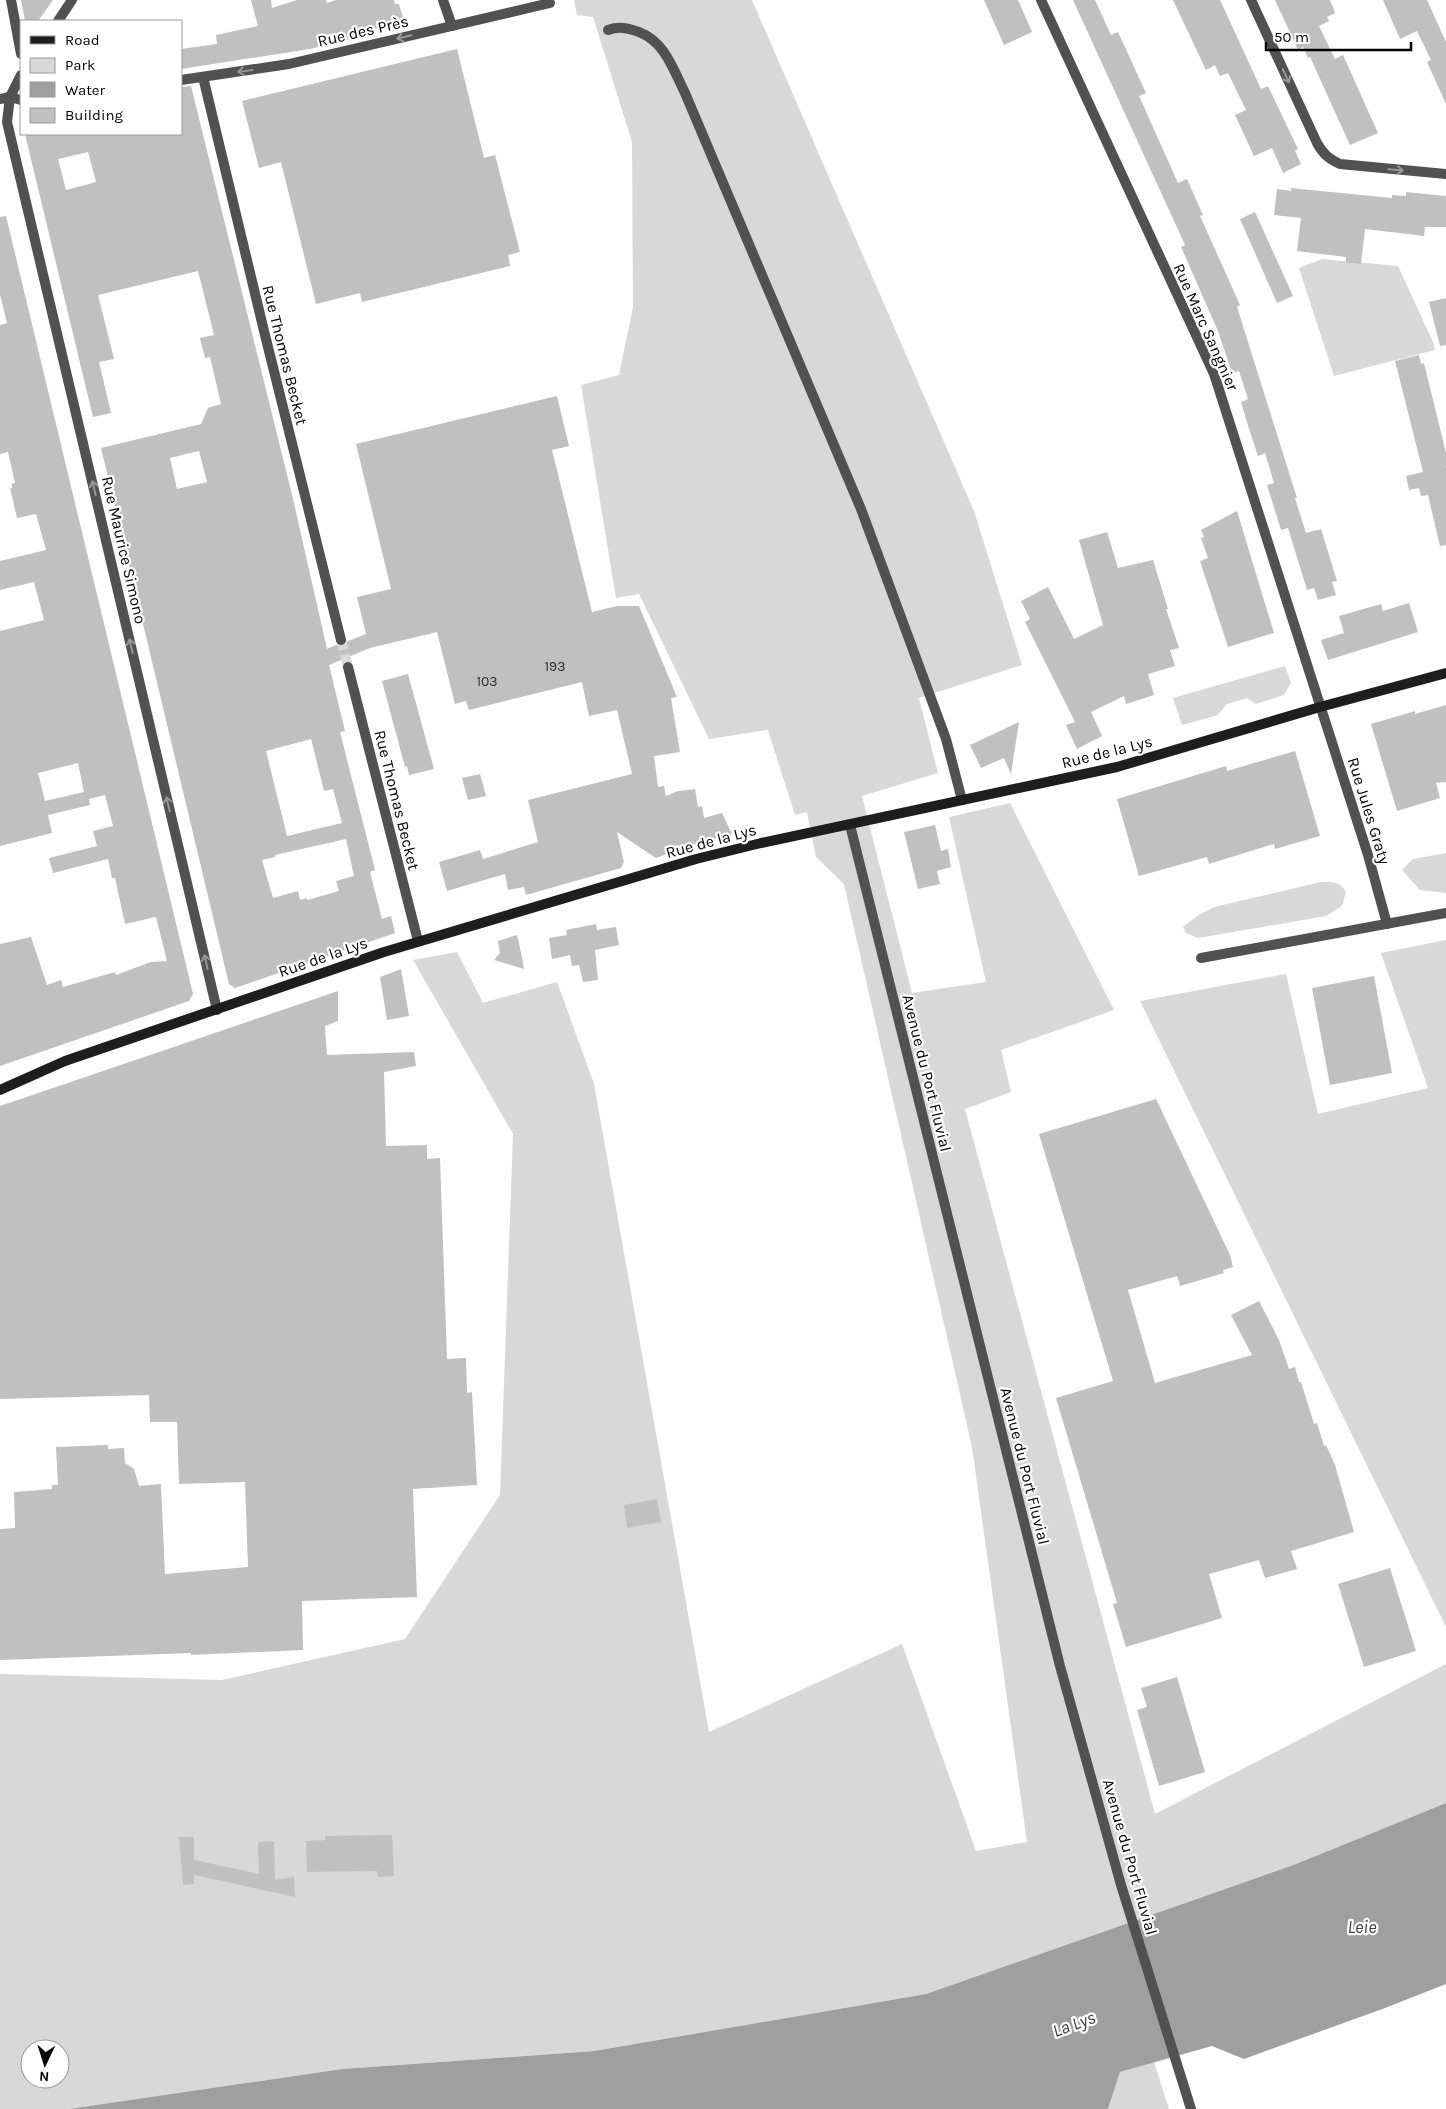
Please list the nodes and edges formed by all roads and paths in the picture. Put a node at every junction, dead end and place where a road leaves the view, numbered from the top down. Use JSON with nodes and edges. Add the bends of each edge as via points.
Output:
{"nodes":[{"id":1,"x":11,"y":0,"type":"edge"},
{"id":2,"x":72,"y":0,"type":"edge"},
{"id":3,"x":443,"y":0,"type":"edge"},
{"id":4,"x":1041,"y":0,"type":"edge"},
{"id":5,"x":1251,"y":0,"type":"edge"},
{"id":6,"x":550,"y":3,"type":"dead end"},
{"id":7,"x":59,"y":20,"type":"edge"},
{"id":8,"x":452,"y":26,"type":"junction"},
{"id":9,"x":608,"y":30,"type":"dead end"},
{"id":10,"x":20,"y":49,"type":"edge"},
{"id":11,"x":20,"y":76,"type":"edge"},
{"id":12,"x":203,"y":77,"type":"junction"},
{"id":13,"x":182,"y":80,"type":"edge"},
{"id":14,"x":5,"y":98,"type":"edge"},
{"id":15,"x":20,"y":100,"type":"edge"},
{"id":16,"x":1446,"y":174,"type":"edge"},
{"id":17,"x":341,"y":640,"type":"tunnel mouth"},
{"id":18,"x":348,"y":666,"type":"tunnel mouth"},
{"id":19,"x":1446,"y":673,"type":"edge"},
{"id":20,"x":1320,"y":707,"type":"junction"},
{"id":21,"x":962,"y":800,"type":"junction"},
{"id":22,"x":850,"y":825,"type":"junction"},
{"id":23,"x":1446,"y":913,"type":"edge"},
{"id":24,"x":1387,"y":924,"type":"junction"},
{"id":25,"x":418,"y":941,"type":"junction"},
{"id":26,"x":1201,"y":958,"type":"dead end"},
{"id":27,"x":216,"y":1010,"type":"junction"},
{"id":28,"x":0,"y":1090,"type":"edge"},
{"id":29,"x":1191,"y":2109,"type":"edge"}],
"edges":[{"from":1,"to":10,"type":"street"},
{"from":2,"to":7,"type":"street"},
{"from":3,"to":8,"type":"street"},
{"from":4,"to":20,"type":"street","name":"Rue Marc Sangnier","via":[[1214,374]]},
{"from":5,"to":16,"type":"street","one_way":true,"via":[[1322,152],[1340,164]]},
{"from":6,"to":8,"type":"street","name":"Rue des Près"},
{"from":8,"to":12,"type":"street","name":"Rue des Près","one_way":true,"via":[[289,64]]},
{"from":9,"to":21,"type":"street","via":[[630,29],[653,39],[661,47],[685,93],[861,509],[946,739]]},
{"from":11,"to":14,"type":"street","name":"Rue Maurice Simono"},
{"from":12,"to":13,"type":"street","name":"Rue des Près"},
{"from":12,"to":17,"type":"street","name":"Rue Thomas Becket"},
{"from":14,"to":15,"type":"street"},
{"from":27,"to":14,"type":"street","name":"Rue Maurice Simono","one_way":true,"via":[[7,122]]},
{"from":18,"to":25,"type":"street","name":"Rue Thomas Becket"},
{"from":19,"to":20,"type":"main road","name":"Rue de la Lys"},
{"from":20,"to":21,"type":"main road","name":"Rue de la Lys","via":[[1117,767]]},
{"from":20,"to":24,"type":"street","name":"Rue Jules Graty"},
{"from":21,"to":22,"type":"main road","name":"Rue de la Lys"},
{"from":22,"to":25,"type":"main road","name":"Rue de la Lys","via":[[696,859]]},
{"from":22,"to":29,"type":"street","name":"Avenue du Port Fluvial","via":[[1036,1574],[1121,1884]]},
{"from":23,"to":24,"type":"street"},
{"from":24,"to":26,"type":"street"},
{"from":25,"to":27,"type":"main road","name":"Rue de la Lys"},
{"from":27,"to":28,"type":"main road","name":"Rue de la Lys","via":[[65,1061]]}]}
